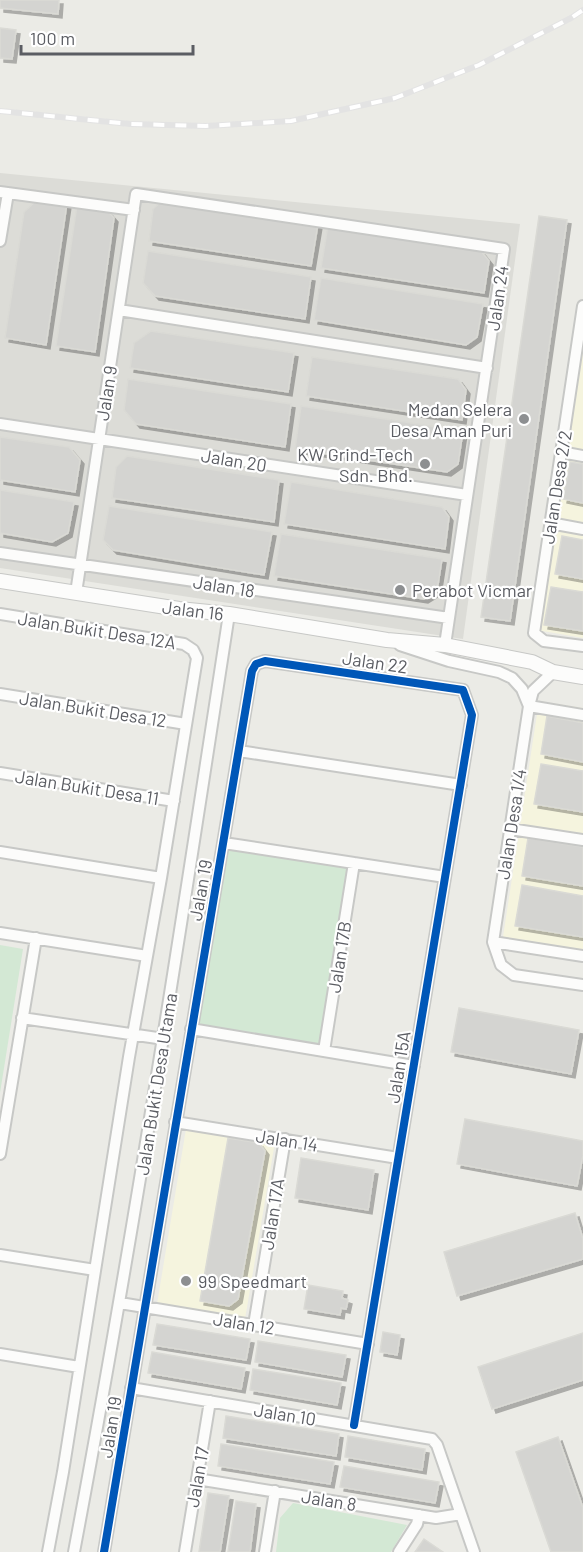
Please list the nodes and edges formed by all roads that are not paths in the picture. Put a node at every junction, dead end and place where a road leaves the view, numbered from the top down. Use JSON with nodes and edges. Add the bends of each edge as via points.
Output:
{"nodes":[{"id":1,"x":4,"y":192,"type":"edge"},
{"id":2,"x":136,"y":194,"type":"joint"},
{"id":3,"x":134,"y":210,"type":"junction"},
{"id":4,"x":0,"y":241,"type":"edge"},
{"id":5,"x":583,"y":306,"type":"edge"},
{"id":6,"x":119,"y":310,"type":"junction"},
{"id":7,"x":486,"y":368,"type":"junction"},
{"id":8,"x":570,"y":393,"type":"junction"},
{"id":9,"x":583,"y":396,"type":"edge"},
{"id":10,"x":0,"y":424,"type":"edge"},
{"id":11,"x":99,"y":440,"type":"junction"},
{"id":12,"x":561,"y":452,"type":"junction"},
{"id":13,"x":583,"y":456,"type":"edge"},
{"id":14,"x":467,"y":495,"type":"junction"},
{"id":15,"x":550,"y":524,"type":"junction"},
{"id":16,"x":583,"y":529,"type":"edge"},
{"id":17,"x":0,"y":553,"type":"edge"},
{"id":18,"x":80,"y":564,"type":"junction"},
{"id":19,"x":0,"y":581,"type":"edge"},
{"id":20,"x":75,"y":593,"type":"junction"},
{"id":21,"x":0,"y":614,"type":"edge"},
{"id":22,"x":229,"y":614,"type":"junction"},
{"id":23,"x":449,"y":618,"type":"junction"},
{"id":24,"x":387,"y":640,"type":"junction"},
{"id":25,"x":445,"y":645,"type":"junction"},
{"id":26,"x":583,"y":646,"type":"edge"},
{"id":27,"x":192,"y":650,"type":"joint"},
{"id":28,"x":256,"y":664,"type":"joint"},
{"id":29,"x":553,"y":672,"type":"junction"},
{"id":30,"x":583,"y":677,"type":"edge"},
{"id":31,"x":0,"y":694,"type":"edge"},
{"id":32,"x":529,"y":706,"type":"junction"},
{"id":33,"x":583,"y":714,"type":"edge"},
{"id":34,"x":472,"y":715,"type":"joint"},
{"id":35,"x":186,"y":724,"type":"junction"},
{"id":36,"x":239,"y":751,"type":"junction"},
{"id":37,"x":0,"y":773,"type":"edge"},
{"id":38,"x":460,"y":785,"type":"junction"},
{"id":39,"x":174,"y":801,"type":"junction"},
{"id":40,"x":510,"y":829,"type":"junction"},
{"id":41,"x":583,"y":840,"type":"edge"},
{"id":42,"x":224,"y":843,"type":"junction"},
{"id":43,"x":0,"y":852,"type":"edge"},
{"id":44,"x":354,"y":863,"type":"junction"},
{"id":45,"x":161,"y":878,"type":"junction"},
{"id":46,"x":445,"y":878,"type":"junction"},
{"id":47,"x":0,"y":933,"type":"edge"},
{"id":48,"x":36,"y":938,"type":"junction"},
{"id":49,"x":493,"y":942,"type":"junction"},
{"id":50,"x":147,"y":956,"type":"junction"},
{"id":51,"x":583,"y":956,"type":"edge"},
{"id":52,"x":583,"y":985,"type":"edge"},
{"id":53,"x":22,"y":1018,"type":"junction"},
{"id":54,"x":191,"y":1029,"type":"junction"},
{"id":55,"x":133,"y":1035,"type":"junction"},
{"id":56,"x":164,"y":1040,"type":"junction"},
{"id":57,"x":324,"y":1051,"type":"junction"},
{"id":58,"x":414,"y":1066,"type":"junction"},
{"id":59,"x":176,"y":1122,"type":"junction"},
{"id":60,"x":285,"y":1139,"type":"junction"},
{"id":61,"x":0,"y":1154,"type":"edge"},
{"id":62,"x":398,"y":1158,"type":"junction"},
{"id":63,"x":0,"y":1255,"type":"edge"},
{"id":64,"x":95,"y":1270,"type":"junction"},
{"id":65,"x":120,"y":1303,"type":"junction"},
{"id":66,"x":145,"y":1307,"type":"junction"},
{"id":67,"x":254,"y":1325,"type":"junction"},
{"id":68,"x":368,"y":1344,"type":"junction"},
{"id":69,"x":0,"y":1354,"type":"edge"},
{"id":70,"x":79,"y":1367,"type":"junction"},
{"id":71,"x":131,"y":1388,"type":"junction"},
{"id":72,"x":210,"y":1401,"type":"junction"},
{"id":73,"x":354,"y":1425,"type":"junction"},
{"id":74,"x":197,"y":1479,"type":"junction"},
{"id":75,"x":275,"y":1491,"type":"junction"},
{"id":76,"x":419,"y":1515,"type":"junction"},
{"id":77,"x":460,"y":1515,"type":"junction"},
{"id":78,"x":48,"y":1552,"type":"edge"},
{"id":79,"x":74,"y":1552,"type":"edge"},
{"id":80,"x":104,"y":1552,"type":"edge"},
{"id":81,"x":185,"y":1552,"type":"edge"},
{"id":82,"x":265,"y":1552,"type":"edge"},
{"id":83,"x":399,"y":1552,"type":"edge"},
{"id":84,"x":474,"y":1552,"type":"edge"}],
"edges":[{"from":1,"to":3,"type":"street"},
{"from":1,"to":4,"type":"street"},
{"from":2,"to":3,"type":"street","name":"Jalan 9"},
{"from":2,"to":7,"type":"street","name":"Jalan 24","via":[[504,249]]},
{"from":3,"to":6,"type":"street","name":"Jalan 9"},
{"from":5,"to":8,"type":"street","name":"Jalan Desa 2/2"},
{"from":6,"to":7,"type":"street"},
{"from":6,"to":11,"type":"street","name":"Jalan 9"},
{"from":7,"to":14,"type":"street","name":"Jalan 24"},
{"from":8,"to":9,"type":"street"},
{"from":8,"to":12,"type":"street","name":"Jalan Desa 2/2"},
{"from":10,"to":11,"type":"street","name":"Jalan 20"},
{"from":11,"to":14,"type":"street","name":"Jalan 20"},
{"from":11,"to":18,"type":"street","name":"Jalan 9"},
{"from":12,"to":13,"type":"street"},
{"from":12,"to":15,"type":"street","name":"Jalan Desa 2/2"},
{"from":14,"to":23,"type":"street","name":"Jalan 24"},
{"from":15,"to":16,"type":"street"},
{"from":15,"to":26,"type":"street","name":"Jalan Desa 2/2","via":[[534,633],[544,641]]},
{"from":17,"to":18,"type":"street","name":"Jalan 18"},
{"from":18,"to":20,"type":"street","name":"Jalan 9"},
{"from":18,"to":23,"type":"street","name":"Jalan 18"},
{"from":19,"to":20,"type":"street","name":"Jalan 16"},
{"from":20,"to":22,"type":"street","name":"Jalan 16"},
{"from":21,"to":27,"type":"street","name":"Jalan Bukit Desa 12A","via":[[184,644]]},
{"from":22,"to":24,"type":"street","name":"Jalan 16"},
{"from":22,"to":56,"type":"street","name":"Jalan Bukit Desa Utama"},
{"from":23,"to":25,"type":"street","name":"Jalan 24"},
{"from":24,"to":25,"type":"street","name":"Jalan 16"},
{"from":24,"to":32,"type":"street","name":"Jalan 16","via":[[512,678]]},
{"from":25,"to":29,"type":"street","name":"Jalan 16","via":[[532,662]]},
{"from":27,"to":35,"type":"street","name":"Jalan Bukit Desa Utama","via":[[197,658]]},
{"from":28,"to":34,"type":"street","name":"Jalan 22","via":[[265,661],[463,690]]},
{"from":28,"to":36,"type":"street","name":"Jalan 19"},
{"from":29,"to":30,"type":"street","name":"Jalan 16"},
{"from":29,"to":32,"type":"street","via":[[533,691]]},
{"from":31,"to":35,"type":"street","name":"Jalan Bukit Desa 12"},
{"from":32,"to":33,"type":"street"},
{"from":32,"to":40,"type":"street","name":"Jalan Desa 1/4"},
{"from":34,"to":38,"type":"street","name":"Jalan 15A"},
{"from":35,"to":39,"type":"street","name":"Jalan Bukit Desa Utama"},
{"from":36,"to":38,"type":"street"},
{"from":36,"to":42,"type":"street","name":"Jalan 19"},
{"from":37,"to":39,"type":"street","name":"Jalan Bukit Desa 11"},
{"from":38,"to":46,"type":"street","name":"Jalan 15A"},
{"from":39,"to":45,"type":"street","name":"Jalan Bukit Desa Utama"},
{"from":40,"to":41,"type":"street"},
{"from":40,"to":49,"type":"street","name":"Jalan Desa 1/4"},
{"from":42,"to":44,"type":"street"},
{"from":42,"to":54,"type":"street","name":"Jalan 19"},
{"from":43,"to":45,"type":"street"},
{"from":44,"to":46,"type":"street"},
{"from":44,"to":57,"type":"street","name":"Jalan 17B"},
{"from":45,"to":50,"type":"street","name":"Jalan Bukit Desa Utama"},
{"from":46,"to":58,"type":"street","name":"Jalan 15A"},
{"from":47,"to":48,"type":"street"},
{"from":48,"to":50,"type":"street"},
{"from":48,"to":53,"type":"street"},
{"from":49,"to":51,"type":"street"},
{"from":49,"to":52,"type":"street","via":[[501,964],[514,975]]},
{"from":50,"to":55,"type":"street","name":"Jalan Bukit Desa Utama"},
{"from":53,"to":55,"type":"street"},
{"from":53,"to":61,"type":"street"},
{"from":54,"to":57,"type":"street"},
{"from":54,"to":59,"type":"street","name":"Jalan 19"},
{"from":55,"to":56,"type":"street"},
{"from":55,"to":64,"type":"street","name":"Jalan Bukit Desa Utama"},
{"from":56,"to":65,"type":"street","name":"Jalan Bukit Desa Utama"},
{"from":57,"to":58,"type":"street"},
{"from":58,"to":62,"type":"street","name":"Jalan 15A"},
{"from":59,"to":60,"type":"street","name":"Jalan 14"},
{"from":59,"to":66,"type":"street","name":"Jalan 19"},
{"from":60,"to":62,"type":"street","name":"Jalan 14"},
{"from":60,"to":67,"type":"street","name":"Jalan 17A"},
{"from":62,"to":68,"type":"street","name":"Jalan 15A"},
{"from":63,"to":64,"type":"street"},
{"from":64,"to":70,"type":"street","name":"Jalan Bukit Desa Utama"},
{"from":65,"to":66,"type":"street","name":"Jalan 12"},
{"from":65,"to":79,"type":"street","name":"Jalan Bukit Desa Utama"},
{"from":66,"to":67,"type":"street","name":"Jalan 12"},
{"from":66,"to":71,"type":"street","name":"Jalan 19"},
{"from":67,"to":68,"type":"street","name":"Jalan 12"},
{"from":68,"to":73,"type":"street","name":"Jalan 15A"},
{"from":69,"to":70,"type":"street"},
{"from":70,"to":78,"type":"street","name":"Jalan Bukit Desa Utama"},
{"from":71,"to":72,"type":"street","name":"Jalan 10"},
{"from":71,"to":80,"type":"street","name":"Jalan 19"},
{"from":72,"to":73,"type":"street","name":"Jalan 10"},
{"from":72,"to":74,"type":"street","name":"Jalan 17"},
{"from":73,"to":77,"type":"street","name":"Jalan 10","via":[[432,1439]]},
{"from":74,"to":75,"type":"street","name":"Jalan 8"},
{"from":74,"to":81,"type":"street","name":"Jalan 17"},
{"from":75,"to":76,"type":"street","name":"Jalan 8"},
{"from":75,"to":82,"type":"street"},
{"from":76,"to":77,"type":"street","name":"Jalan 8"},
{"from":76,"to":83,"type":"street"},
{"from":77,"to":84,"type":"street"}]}
